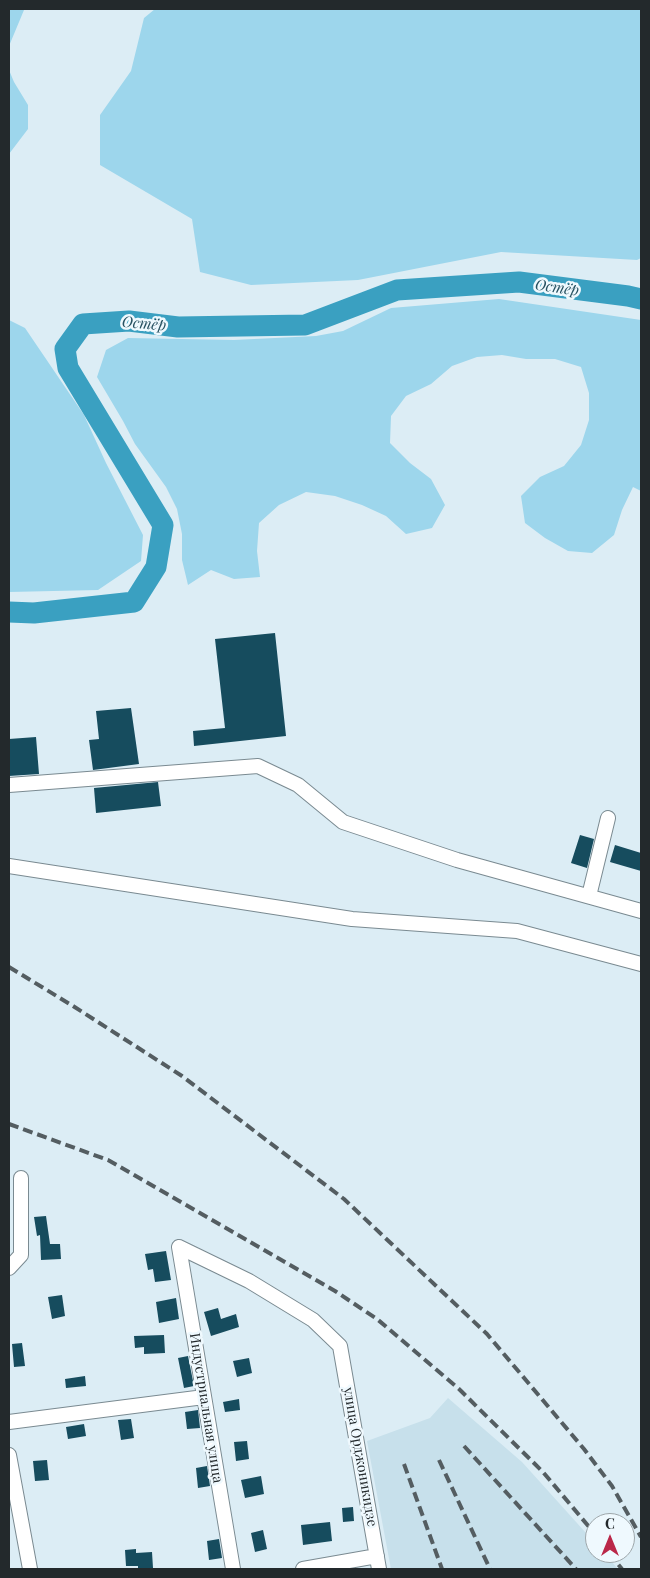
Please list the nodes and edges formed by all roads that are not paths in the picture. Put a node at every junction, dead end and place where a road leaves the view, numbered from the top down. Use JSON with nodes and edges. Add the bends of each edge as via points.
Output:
{"nodes":[{"id":1,"x":9,"y":785,"type":"edge"},
{"id":2,"x":608,"y":818,"type":"dead end"},
{"id":3,"x":9,"y":866,"type":"edge"},
{"id":4,"x":589,"y":896,"type":"junction"},
{"id":5,"x":641,"y":910,"type":"edge"},
{"id":6,"x":641,"y":964,"type":"edge"},
{"id":7,"x":21,"y":1178,"type":"dead end"},
{"id":8,"x":179,"y":1247,"type":"joint"},
{"id":9,"x":9,"y":1268,"type":"edge"},
{"id":10,"x":204,"y":1397,"type":"junction"},
{"id":11,"x":9,"y":1422,"type":"edge"},
{"id":12,"x":9,"y":1455,"type":"edge"},
{"id":13,"x":378,"y":1563,"type":"edge"},
{"id":14,"x":30,"y":1569,"type":"edge"},
{"id":15,"x":232,"y":1569,"type":"edge"},
{"id":16,"x":303,"y":1569,"type":"edge"}],
"edges":[{"from":1,"to":4,"type":"street","via":[[258,766],[298,785],[343,822],[457,860]]},
{"from":2,"to":4,"type":"street"},
{"from":3,"to":6,"type":"street","via":[[352,919],[517,931]]},
{"from":4,"to":5,"type":"street"},
{"from":7,"to":9,"type":"street","via":[[20,1255]]},
{"from":8,"to":10,"type":"street","name":"Индустриальная улица"},
{"from":8,"to":13,"type":"street","name":"улица Орджоникидзе","via":[[249,1281],[313,1320],[340,1346]]},
{"from":10,"to":11,"type":"street"},
{"from":10,"to":15,"type":"street","name":"Индустриальная улица"},
{"from":12,"to":14,"type":"street"},
{"from":13,"to":16,"type":"street"}]}
